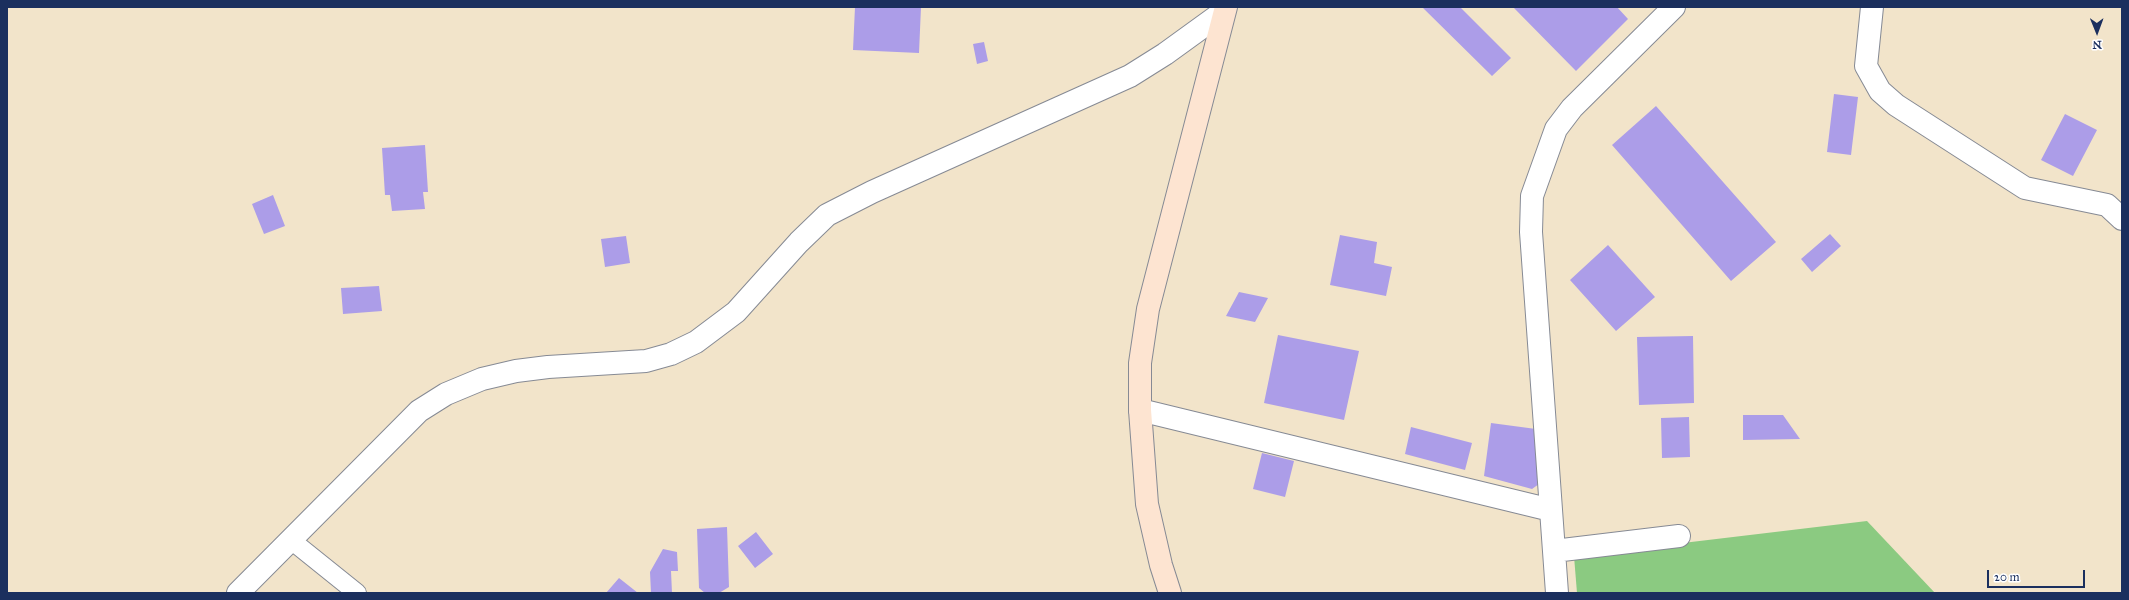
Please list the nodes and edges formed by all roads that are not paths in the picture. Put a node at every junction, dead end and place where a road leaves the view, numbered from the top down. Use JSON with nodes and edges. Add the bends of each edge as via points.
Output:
{"nodes":[{"id":1,"x":1674,"y":7,"type":"edge"},
{"id":2,"x":1872,"y":7,"type":"edge"},
{"id":3,"x":1224,"y":10,"type":"edge"},
{"id":4,"x":2122,"y":219,"type":"edge"},
{"id":5,"x":1140,"y":410,"type":"junction"},
{"id":6,"x":1552,"y":510,"type":"junction"},
{"id":7,"x":1679,"y":536,"type":"dead end"},
{"id":8,"x":291,"y":540,"type":"junction"},
{"id":9,"x":1554,"y":551,"type":"junction"},
{"id":10,"x":238,"y":593,"type":"edge"},
{"id":11,"x":357,"y":593,"type":"edge"},
{"id":12,"x":1170,"y":593,"type":"edge"},
{"id":13,"x":1558,"y":593,"type":"edge"}],
"edges":[{"from":1,"to":6,"type":"street","via":[[1572,108],[1556,129],[1532,196],[1531,232]]},
{"from":2,"to":4,"type":"street","via":[[1866,66],[1880,91],[1896,105],[2025,188],[2107,205]]},
{"from":3,"to":5,"type":"street","via":[[1148,309],[1140,363]]},
{"from":3,"to":8,"type":"street","via":[[1165,54],[1130,76],[872,192],[827,215],[736,312],[696,342],[671,354],[646,361],[516,370],[482,379],[446,394],[419,412]]},
{"from":5,"to":6,"type":"street"},
{"from":5,"to":12,"type":"street","via":[[1147,504]]},
{"from":6,"to":9,"type":"street"},
{"from":7,"to":9,"type":"street"},
{"from":8,"to":10,"type":"street"},
{"from":8,"to":11,"type":"lane"},
{"from":9,"to":13,"type":"street"}]}
